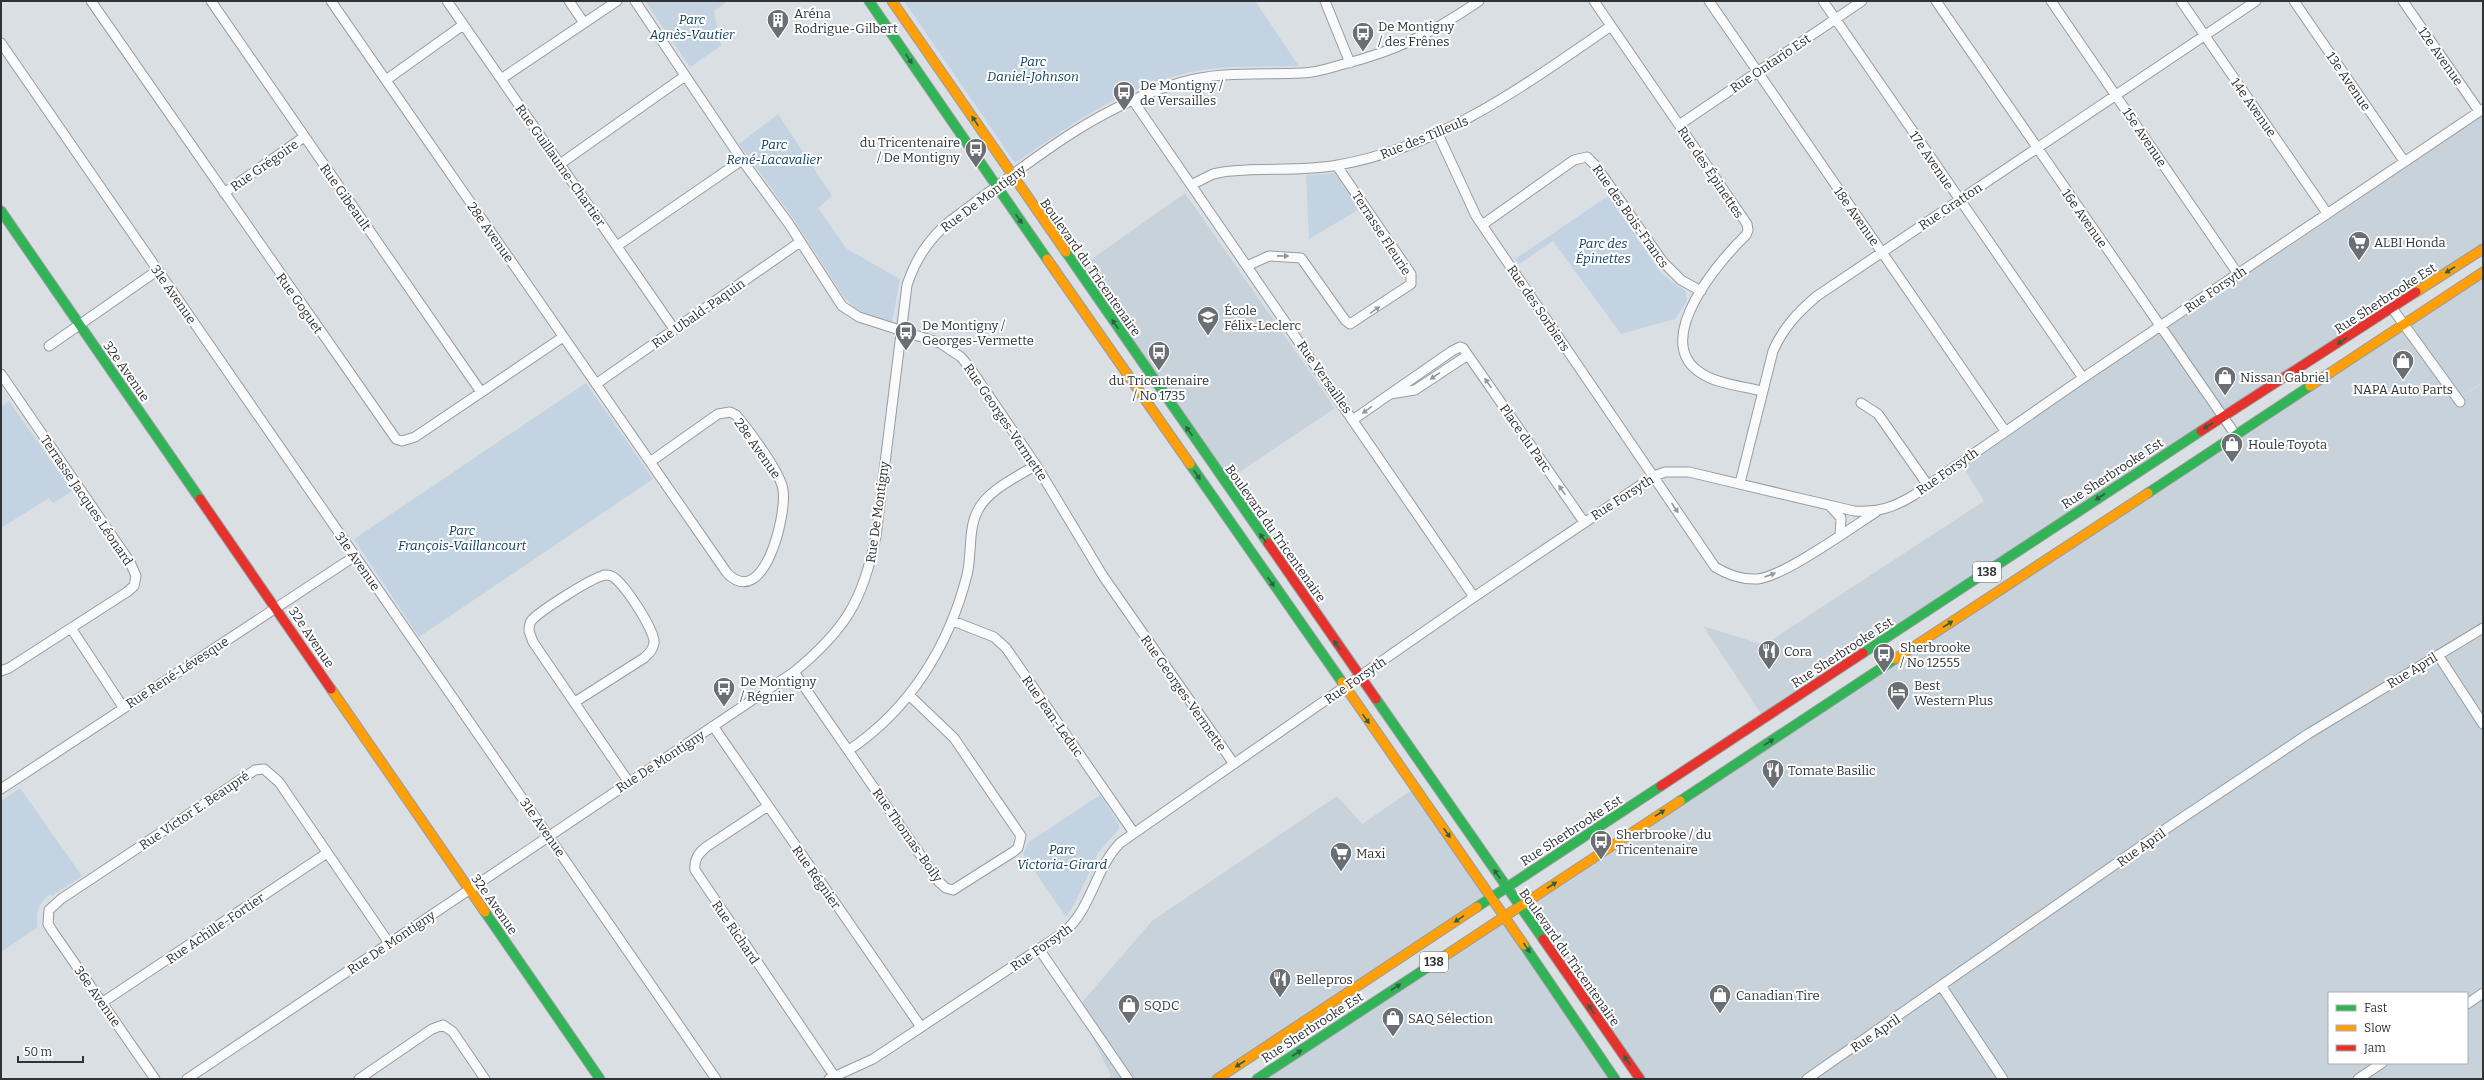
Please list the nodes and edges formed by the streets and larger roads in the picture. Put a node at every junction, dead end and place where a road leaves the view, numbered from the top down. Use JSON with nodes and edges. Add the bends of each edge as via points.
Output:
{"nodes":[{"id":1,"x":92,"y":1,"type":"edge"},
{"id":2,"x":211,"y":1,"type":"edge"},
{"id":3,"x":331,"y":1,"type":"edge"},
{"id":4,"x":447,"y":1,"type":"edge"},
{"id":5,"x":569,"y":1,"type":"edge"},
{"id":6,"x":617,"y":1,"type":"edge"},
{"id":7,"x":635,"y":1,"type":"edge"},
{"id":8,"x":869,"y":1,"type":"edge"},
{"id":9,"x":892,"y":1,"type":"edge"},
{"id":10,"x":1325,"y":1,"type":"edge"},
{"id":11,"x":1479,"y":1,"type":"edge"},
{"id":12,"x":1594,"y":1,"type":"edge"},
{"id":13,"x":1709,"y":1,"type":"edge"},
{"id":14,"x":1823,"y":1,"type":"edge"},
{"id":15,"x":1862,"y":1,"type":"edge"},
{"id":16,"x":1936,"y":1,"type":"edge"},
{"id":17,"x":2051,"y":1,"type":"edge"},
{"id":18,"x":2181,"y":1,"type":"edge"},
{"id":19,"x":2256,"y":1,"type":"edge"},
{"id":20,"x":2294,"y":1,"type":"edge"},
{"id":21,"x":2403,"y":1,"type":"edge"},
{"id":22,"x":903,"y":16,"type":"junction"},
{"id":23,"x":1835,"y":19,"type":"junction"},
{"id":24,"x":584,"y":23,"type":"junction"},
{"id":25,"x":463,"y":25,"type":"junction"},
{"id":26,"x":886,"y":26,"type":"junction"},
{"id":27,"x":1610,"y":26,"type":"junction"},
{"id":28,"x":2205,"y":36,"type":"junction"},
{"id":29,"x":1,"y":43,"type":"edge"},
{"id":30,"x":1350,"y":63,"type":"junction"},
{"id":31,"x":1758,"y":71,"type":"junction"},
{"id":32,"x":686,"y":76,"type":"junction"},
{"id":33,"x":501,"y":79,"type":"junction"},
{"id":34,"x":386,"y":80,"type":"junction"},
{"id":35,"x":947,"y":81,"type":"junction"},
{"id":36,"x":931,"y":92,"type":"junction"},
{"id":37,"x":2116,"y":94,"type":"junction"},
{"id":38,"x":1132,"y":99,"type":"junction"},
{"id":39,"x":2481,"y":110,"type":"edge"},
{"id":40,"x":1679,"y":125,"type":"junction"},
{"id":41,"x":1438,"y":134,"type":"junction"},
{"id":42,"x":304,"y":137,"type":"junction"},
{"id":43,"x":2037,"y":148,"type":"junction"},
{"id":44,"x":742,"y":160,"type":"junction"},
{"id":45,"x":2404,"y":161,"type":"junction"},
{"id":46,"x":560,"y":164,"type":"junction"},
{"id":47,"x":1337,"y":166,"type":"junction"},
{"id":48,"x":1012,"y":177,"type":"junction"},
{"id":49,"x":1191,"y":185,"type":"junction"},
{"id":50,"x":997,"y":187,"type":"junction"},
{"id":51,"x":224,"y":193,"type":"junction"},
{"id":52,"x":1959,"y":200,"type":"junction"},
{"id":53,"x":1,"y":211,"type":"edge"},
{"id":54,"x":2327,"y":213,"type":"junction"},
{"id":55,"x":1482,"y":225,"type":"junction"},
{"id":56,"x":800,"y":242,"type":"junction"},
{"id":57,"x":617,"y":246,"type":"junction"},
{"id":58,"x":2480,"y":251,"type":"edge"},
{"id":59,"x":1883,"y":252,"type":"junction"},
{"id":60,"x":2483,"y":262,"type":"edge"},
{"id":61,"x":1247,"y":266,"type":"junction"},
{"id":62,"x":158,"y":270,"type":"junction"},
{"id":63,"x":2483,"y":272,"type":"edge"},
{"id":64,"x":2238,"y":274,"type":"junction"},
{"id":65,"x":1701,"y":291,"type":"junction"},
{"id":66,"x":2392,"y":308,"type":"junction"},
{"id":67,"x":79,"y":324,"type":"junction"},
{"id":68,"x":2404,"y":324,"type":"junction"},
{"id":69,"x":2161,"y":326,"type":"junction"},
{"id":70,"x":674,"y":329,"type":"junction"},
{"id":71,"x":900,"y":332,"type":"junction"},
{"id":72,"x":564,"y":337,"type":"junction"},
{"id":73,"x":49,"y":346,"type":"dead end"},
{"id":74,"x":2333,"y":359,"type":"junction"},
{"id":75,"x":1,"y":374,"type":"edge"},
{"id":76,"x":2083,"y":378,"type":"junction"},
{"id":77,"x":596,"y":384,"type":"junction"},
{"id":78,"x":1762,"y":391,"type":"junction"},
{"id":79,"x":2283,"y":391,"type":"junction"},
{"id":80,"x":481,"y":392,"type":"junction"},
{"id":81,"x":2460,"y":402,"type":"dead end"},
{"id":82,"x":1862,"y":404,"type":"dead end"},
{"id":83,"x":2223,"y":416,"type":"junction"},
{"id":84,"x":1354,"y":419,"type":"junction"},
{"id":85,"x":2005,"y":431,"type":"junction"},
{"id":86,"x":2235,"y":434,"type":"junction"},
{"id":87,"x":650,"y":462,"type":"junction"},
{"id":88,"x":1036,"y":465,"type":"junction"},
{"id":89,"x":1654,"y":476,"type":"junction"},
{"id":90,"x":1740,"y":483,"type":"junction"},
{"id":91,"x":1927,"y":484,"type":"junction"},
{"id":92,"x":1829,"y":505,"type":"junction"},
{"id":93,"x":1878,"y":511,"type":"junction"},
{"id":94,"x":1584,"y":522,"type":"junction"},
{"id":95,"x":1840,"y":535,"type":"junction"},
{"id":96,"x":355,"y":556,"type":"junction"},
{"id":97,"x":2028,"y":558,"type":"junction"},
{"id":98,"x":1474,"y":597,"type":"junction"},
{"id":99,"x":1961,"y":602,"type":"junction"},
{"id":100,"x":275,"y":608,"type":"junction"},
{"id":101,"x":953,"y":620,"type":"junction"},
{"id":102,"x":71,"y":628,"type":"junction"},
{"id":103,"x":2483,"y":628,"type":"edge"},
{"id":104,"x":2438,"y":655,"type":"junction"},
{"id":105,"x":1,"y":671,"type":"edge"},
{"id":106,"x":794,"y":672,"type":"junction"},
{"id":107,"x":1359,"y":677,"type":"junction"},
{"id":108,"x":1344,"y":687,"type":"junction"},
{"id":109,"x":909,"y":695,"type":"junction"},
{"id":110,"x":575,"y":702,"type":"junction"},
{"id":111,"x":123,"y":707,"type":"junction"},
{"id":112,"x":1786,"y":717,"type":"junction"},
{"id":113,"x":2483,"y":724,"type":"edge"},
{"id":114,"x":713,"y":726,"type":"junction"},
{"id":115,"x":849,"y":750,"type":"junction"},
{"id":116,"x":1719,"y":761,"type":"junction"},
{"id":117,"x":1234,"y":764,"type":"junction"},
{"id":118,"x":628,"y":782,"type":"junction"},
{"id":119,"x":1,"y":789,"type":"edge"},
{"id":120,"x":768,"y":806,"type":"junction"},
{"id":121,"x":1134,"y":833,"type":"junction"},
{"id":122,"x":548,"y":835,"type":"junction"},
{"id":123,"x":327,"y":853,"type":"junction"},
{"id":124,"x":1506,"y":888,"type":"junction"},
{"id":125,"x":469,"y":890,"type":"junction"},
{"id":126,"x":1492,"y":897,"type":"junction"},
{"id":127,"x":1519,"y":906,"type":"junction"},
{"id":128,"x":49,"y":910,"type":"joint"},
{"id":129,"x":1505,"y":916,"type":"junction"},
{"id":130,"x":389,"y":943,"type":"junction"},
{"id":131,"x":1039,"y":949,"type":"junction"},
{"id":132,"x":1368,"y":980,"type":"junction"},
{"id":133,"x":1942,"y":987,"type":"junction"},
{"id":134,"x":2483,"y":993,"type":"edge"},
{"id":135,"x":103,"y":1002,"type":"junction"},
{"id":136,"x":2468,"y":1003,"type":"edge"},
{"id":137,"x":1364,"y":1009,"type":"junction"},
{"id":138,"x":921,"y":1028,"type":"junction"},
{"id":139,"x":1263,"y":1049,"type":"junction"},
{"id":140,"x":2380,"y":1064,"type":"edge"},
{"id":141,"x":1261,"y":1077,"type":"edge"},
{"id":142,"x":361,"y":1078,"type":"edge"},
{"id":143,"x":832,"y":1078,"type":"edge"},
{"id":144,"x":155,"y":1079,"type":"edge"},
{"id":145,"x":187,"y":1079,"type":"edge"},
{"id":146,"x":485,"y":1079,"type":"edge"},
{"id":147,"x":600,"y":1079,"type":"edge"},
{"id":148,"x":716,"y":1079,"type":"edge"},
{"id":149,"x":1128,"y":1079,"type":"edge"},
{"id":150,"x":1217,"y":1079,"type":"edge"},
{"id":151,"x":1615,"y":1079,"type":"edge"},
{"id":152,"x":1640,"y":1079,"type":"edge"},
{"id":153,"x":1807,"y":1079,"type":"edge"},
{"id":154,"x":2003,"y":1079,"type":"edge"},
{"id":155,"x":2358,"y":1079,"type":"edge"}],
"edges":[{"from":1,"to":51,"type":"street","name":"Rue Goguet"},
{"from":2,"to":42,"type":"street","name":"Rue Gibeault"},
{"from":3,"to":34,"type":"street","name":"28e Avenue"},
{"from":4,"to":25,"type":"street","name":"Rue Guillaume-Chartier"},
{"from":5,"to":24,"type":"street"},
{"from":6,"to":24,"type":"street"},
{"from":7,"to":32,"type":"street","name":"Rue Georges-Vermette"},
{"from":8,"to":26,"type":"street"},
{"from":9,"to":22,"type":"street","name":"Boulevard du Tricentenaire"},
{"from":10,"to":30,"type":"street"},
{"from":11,"to":30,"type":"street","name":"Rue De Montigny","via":[[1418,39],[1381,55]]},
{"from":12,"to":27,"type":"street","name":"Rue des Épinettes"},
{"from":13,"to":31,"type":"street","name":"18e Avenue"},
{"from":14,"to":23,"type":"street","name":"17e Avenue"},
{"from":15,"to":23,"type":"street","name":"Rue Ontario Est"},
{"from":16,"to":43,"type":"street","name":"16e Avenue"},
{"from":17,"to":37,"type":"street","name":"15e Avenue"},
{"from":18,"to":28,"type":"street","name":"14e Avenue"},
{"from":19,"to":28,"type":"street","name":"Rue Gratton"},
{"from":20,"to":45,"type":"street","name":"13e Avenue"},
{"from":21,"to":39,"type":"street","name":"12e Avenue"},
{"from":22,"to":26,"type":"street"},
{"from":22,"to":35,"type":"street","name":"Boulevard du Tricentenaire"},
{"from":23,"to":31,"type":"street","name":"Rue Ontario Est"},
{"from":23,"to":52,"type":"street","name":"17e Avenue"},
{"from":24,"to":33,"type":"street"},
{"from":25,"to":33,"type":"street","name":"Rue Guillaume-Chartier"},
{"from":25,"to":34,"type":"street"},
{"from":26,"to":36,"type":"street","one_way":true},
{"from":27,"to":40,"type":"street","name":"Rue des Épinettes"},
{"from":27,"to":41,"type":"street","name":"Rue des Tilleuls","via":[[1498,102]]},
{"from":28,"to":37,"type":"street","name":"Rue Gratton"},
{"from":28,"to":54,"type":"street","name":"14e Avenue"},
{"from":29,"to":62,"type":"street","name":"31e Avenue"},
{"from":30,"to":38,"type":"street","name":"Rue De Montigny","via":[[1304,73],[1211,77],[1184,82]]},
{"from":31,"to":40,"type":"street","name":"Rue Ontario Est"},
{"from":31,"to":59,"type":"street","name":"18e Avenue"},
{"from":32,"to":44,"type":"street","name":"Rue Georges-Vermette"},
{"from":32,"to":46,"type":"street"},
{"from":33,"to":46,"type":"street","name":"Rue Guillaume-Chartier"},
{"from":34,"to":72,"type":"street","name":"28e Avenue"},
{"from":35,"to":36,"type":"street"},
{"from":48,"to":35,"type":"street","name":"Boulevard du Tricentenaire","one_way":true},
{"from":36,"to":50,"type":"street"},
{"from":37,"to":43,"type":"street","name":"Rue Gratton"},
{"from":37,"to":64,"type":"street","name":"15e Avenue"},
{"from":38,"to":48,"type":"street","name":"Rue De Montigny","via":[[1087,123]]},
{"from":38,"to":49,"type":"street","name":"Rue Versailles"},
{"from":39,"to":45,"type":"street","name":"Rue Forsyth"},
{"from":40,"to":65,"type":"street","name":"Rue des Épinettes","via":[[1747,224],[1748,230]]},
{"from":41,"to":47,"type":"street","name":"Rue des Tilleuls","via":[[1396,151]]},
{"from":41,"to":55,"type":"street","name":"Rue des Sorbiers","via":[[1470,205]]},
{"from":42,"to":51,"type":"street","name":"Rue Grégoire"},
{"from":42,"to":80,"type":"street","name":"Rue Gibeault"},
{"from":43,"to":52,"type":"street","name":"Rue Gratton"},
{"from":43,"to":69,"type":"street","name":"16e Avenue"},
{"from":44,"to":56,"type":"street","name":"Rue Georges-Vermette"},
{"from":44,"to":57,"type":"street"},
{"from":45,"to":54,"type":"street","name":"Rue Forsyth"},
{"from":46,"to":57,"type":"street","name":"Rue Guillaume-Chartier"},
{"from":47,"to":49,"type":"street","name":"Rue des Tilleuls","via":[[1228,172],[1213,174]]},
{"from":61,"to":47,"type":"street","name":"Terrasse Fleurie","one_way":true,"via":[[1269,256],[1301,258],[1350,324],[1411,284],[1411,274]]},
{"from":48,"to":50,"type":"street","name":"Rue De Montigny"},
{"from":107,"to":48,"type":"street","name":"Boulevard du Tricentenaire","one_way":true},
{"from":49,"to":61,"type":"street","name":"Rue Versailles"},
{"from":50,"to":71,"type":"street","name":"Rue De Montigny","via":[[934,235],[921,252],[907,285]]},
{"from":50,"to":108,"type":"street","one_way":true},
{"from":51,"to":80,"type":"street","name":"Rue Goguet","via":[[396,439],[402,441],[415,437]]},
{"from":52,"to":59,"type":"street","name":"Rue Gratton"},
{"from":52,"to":76,"type":"street","name":"17e Avenue"},
{"from":53,"to":67,"type":"street","name":"32e Avenue"},
{"from":54,"to":64,"type":"street","name":"Rue Forsyth"},
{"from":55,"to":65,"type":"street","name":"Rue des Bois-Francs","via":[[1574,160],[1587,157],[1596,166],[1663,262],[1681,280]]},
{"from":55,"to":89,"type":"street","name":"Rue des Sorbiers"},
{"from":56,"to":70,"type":"street","name":"Rue Ubald-Paquin"},
{"from":56,"to":71,"type":"street","name":"Rue Georges-Vermette","via":[[842,306],[859,317]]},
{"from":57,"to":70,"type":"street","name":"Rue Guillaume-Chartier"},
{"from":58,"to":60,"type":"street"},
{"from":58,"to":66,"type":"street","name":"Rue Sherbrooke Est","number":"138","one_way":true},
{"from":59,"to":78,"type":"street","name":"Rue Gratton","via":[[1817,296],[1790,321],[1773,351]]},
{"from":59,"to":85,"type":"street","name":"18e Avenue"},
{"from":61,"to":84,"type":"street","name":"Rue Versailles"},
{"from":62,"to":67,"type":"street"},
{"from":62,"to":96,"type":"street","name":"31e Avenue"},
{"from":63,"to":68,"type":"street","name":"Rue Sherbrooke Est","number":"138"},
{"from":64,"to":69,"type":"street","name":"Rue Forsyth"},
{"from":65,"to":78,"type":"street","name":"Rue des Épinettes","via":[[1682,333],[1688,360],[1698,371],[1711,378]]},
{"from":66,"to":68,"type":"street"},
{"from":66,"to":74,"type":"street","name":"Rue Sherbrooke Est","number":"138","one_way":true},
{"from":67,"to":73,"type":"street"},
{"from":67,"to":100,"type":"street","name":"32e Avenue"},
{"from":68,"to":74,"type":"street","name":"Rue Sherbrooke Est","number":"138"},
{"from":68,"to":81,"type":"street"},
{"from":69,"to":76,"type":"street","name":"Rue Forsyth"},
{"from":69,"to":83,"type":"street","name":"16e Avenue"},
{"from":70,"to":77,"type":"street","name":"Rue Ubald-Paquin"},
{"from":71,"to":88,"type":"street","name":"Rue Georges-Vermette","via":[[940,343],[961,357]]},
{"from":71,"to":106,"type":"street","name":"Rue De Montigny","via":[[870,568],[846,620],[816,654]]},
{"from":72,"to":77,"type":"street","name":"28e Avenue"},
{"from":72,"to":80,"type":"street","name":"Rue Goguet"},
{"from":74,"to":79,"type":"street","name":"Rue Sherbrooke Est","number":"138"},
{"from":74,"to":79,"type":"street","name":"Rue Sherbrooke Est","number":"138"},
{"from":75,"to":102,"type":"street","name":"Terrasse Jacques Léonard","via":[[130,562],[136,576],[134,586],[127,592]]},
{"from":76,"to":85,"type":"street","name":"Rue Forsyth"},
{"from":77,"to":87,"type":"street","name":"28e Avenue"},
{"from":78,"to":90,"type":"street","name":"Rue Gratton"},
{"from":79,"to":83,"type":"street","name":"Rue Sherbrooke Est","number":"138"},
{"from":79,"to":86,"type":"street","name":"Rue Sherbrooke Est","number":"138"},
{"from":82,"to":91,"type":"street","via":[[1878,414]]},
{"from":83,"to":86,"type":"street","name":"16e Avenue"},
{"from":83,"to":97,"type":"street","name":"Rue Sherbrooke Est","number":"138","one_way":true},
{"from":94,"to":84,"type":"street","name":"Place du Parc","one_way":true,"via":[[1463,348],[1456,348]]},
{"from":84,"to":98,"type":"street","name":"Rue Versailles"},
{"from":85,"to":91,"type":"street","name":"Rue Forsyth"},
{"from":86,"to":97,"type":"street","name":"Rue Sherbrooke Est","number":"138"},
{"from":87,"to":87,"type":"street","name":"28e Avenue","via":[[731,577],[744,581],[758,574],[776,543],[784,490],[777,473],[736,415],[730,412],[718,414]]},
{"from":88,"to":101,"type":"street","via":[[994,492],[977,512],[973,525],[968,573]]},
{"from":88,"to":117,"type":"street","name":"Rue Georges-Vermette","via":[[1103,576]]},
{"from":89,"to":90,"type":"street","name":"Rue Forsyth","via":[[1665,472],[1689,472]]},
{"from":89,"to":94,"type":"street","name":"Rue Forsyth"},
{"from":89,"to":95,"type":"street","name":"Rue des Sorbiers","one_way":true,"via":[[1715,567],[1730,576],[1759,579],[1784,570]]},
{"from":90,"to":92,"type":"street","name":"Rue Forsyth"},
{"from":91,"to":93,"type":"street","name":"Rue Forsyth","via":[[1904,501]]},
{"from":92,"to":93,"type":"street","name":"Rue Forsyth","via":[[1854,511]]},
{"from":92,"to":95,"type":"street","via":[[1841,518]]},
{"from":93,"to":95,"type":"street","name":"Rue des Sorbiers"},
{"from":94,"to":98,"type":"street","name":"Rue Forsyth"},
{"from":96,"to":100,"type":"street","name":"Rue René-Lévesque"},
{"from":96,"to":122,"type":"street","name":"31e Avenue"},
{"from":97,"to":99,"type":"street","name":"Rue Sherbrooke Est","number":"138"},
{"from":97,"to":99,"type":"street","name":"Rue Sherbrooke Est","number":"138"},
{"from":98,"to":107,"type":"street","name":"Rue Forsyth"},
{"from":99,"to":112,"type":"street","name":"Rue Sherbrooke Est","number":"138"},
{"from":112,"to":99,"type":"street","name":"Rue Sherbrooke Est","number":"138","one_way":true},
{"from":100,"to":111,"type":"street","name":"Rue René-Lévesque"},
{"from":100,"to":125,"type":"street","name":"32e Avenue"},
{"from":101,"to":109,"type":"street","via":[[939,652]]},
{"from":101,"to":121,"type":"street","name":"Rue Jean-Leduc","via":[[994,637],[1006,648]]},
{"from":102,"to":105,"type":"street","name":"Terrasse Jacques Léonard"},
{"from":102,"to":111,"type":"street"},
{"from":103,"to":104,"type":"street","name":"Rue April"},
{"from":104,"to":113,"type":"street"},
{"from":104,"to":133,"type":"street","name":"Rue April","via":[[2308,734],[2183,817]]},
{"from":106,"to":114,"type":"street","name":"Rue De Montigny"},
{"from":106,"to":115,"type":"street","name":"Rue Thomas-Boily"},
{"from":107,"to":108,"type":"street","name":"Rue Forsyth"},
{"from":124,"to":107,"type":"street","name":"Boulevard du Tricentenaire","one_way":true},
{"from":108,"to":117,"type":"street","name":"Rue Forsyth"},
{"from":108,"to":126,"type":"street","one_way":true},
{"from":109,"to":115,"type":"street","via":[[871,734]]},
{"from":109,"to":115,"type":"street","name":"Rue Thomas-Boily","via":[[954,738],[1017,830],[1020,842],[1014,852],[952,890],[946,888],[939,882]]},
{"from":110,"to":110,"type":"street","via":[[534,642],[529,625],[537,616],[593,579],[603,575],[612,576],[624,587],[650,630],[653,648],[644,658]]},
{"from":110,"to":118,"type":"street"},
{"from":111,"to":119,"type":"street","name":"Rue René-Lévesque"},
{"from":112,"to":116,"type":"street","name":"Rue Sherbrooke Est","number":"138"},
{"from":116,"to":112,"type":"street","name":"Rue Sherbrooke Est","number":"138","one_way":true},
{"from":114,"to":118,"type":"street","name":"Rue De Montigny"},
{"from":114,"to":120,"type":"street","name":"Rue Régnier"},
{"from":116,"to":124,"type":"street","name":"Rue Sherbrooke Est","number":"138"},
{"from":127,"to":116,"type":"street","name":"Rue Sherbrooke Est","number":"138","one_way":true},
{"from":117,"to":121,"type":"street","name":"Rue Forsyth"},
{"from":118,"to":122,"type":"street","name":"Rue De Montigny"},
{"from":120,"to":138,"type":"street","name":"Rue Régnier"},
{"from":120,"to":143,"type":"street","name":"Rue Richard","via":[[698,854],[694,863],[695,870]]},
{"from":121,"to":131,"type":"street","name":"Rue Forsyth","via":[[1120,843],[1104,862],[1087,904],[1075,923]]},
{"from":122,"to":125,"type":"street","name":"Rue De Montigny"},
{"from":122,"to":148,"type":"street","name":"31e Avenue"},
{"from":123,"to":128,"type":"street","name":"Rue Victor E. Beaupré","via":[[273,775],[264,769],[255,770]]},
{"from":123,"to":130,"type":"street","name":"Rue Victor E. Beaupré"},
{"from":123,"to":135,"type":"street","name":"Rue Achille-Fortier"},
{"from":124,"to":126,"type":"street","name":"Rue Sherbrooke Est","number":"138"},
{"from":124,"to":127,"type":"street","name":"Boulevard du Tricentenaire"},
{"from":125,"to":130,"type":"street","name":"Rue De Montigny"},
{"from":125,"to":147,"type":"street","name":"32e Avenue"},
{"from":126,"to":129,"type":"street"},
{"from":126,"to":132,"type":"street","name":"Rue Sherbrooke Est","number":"138","one_way":true},
{"from":127,"to":129,"type":"street","name":"Rue Sherbrooke Est","number":"138"},
{"from":152,"to":127,"type":"street","name":"Boulevard du Tricentenaire","one_way":true},
{"from":128,"to":135,"type":"street","name":"36e Avenue","via":[[48,924]]},
{"from":137,"to":129,"type":"street","name":"Rue Sherbrooke Est","number":"138","one_way":true},
{"from":129,"to":151,"type":"street","one_way":true},
{"from":130,"to":145,"type":"street","name":"Rue De Montigny"},
{"from":131,"to":138,"type":"street","name":"Rue Forsyth"},
{"from":131,"to":149,"type":"street"},
{"from":132,"to":137,"type":"street"},
{"from":132,"to":139,"type":"street","name":"Rue Sherbrooke Est","number":"138"},
{"from":133,"to":153,"type":"street","name":"Rue April"},
{"from":133,"to":154,"type":"street"},
{"from":134,"to":136,"type":"street"},
{"from":135,"to":144,"type":"street","name":"36e Avenue"},
{"from":141,"to":137,"type":"street","name":"Rue Sherbrooke Est","number":"138","one_way":true},
{"from":138,"to":143,"type":"street","name":"Rue Forsyth","via":[[861,1066]]},
{"from":139,"to":141,"type":"street"},
{"from":139,"to":150,"type":"street","name":"Rue Sherbrooke Est","number":"138","one_way":true},
{"from":140,"to":155,"type":"street"},
{"from":142,"to":146,"type":"street","via":[[432,1029],[443,1025],[452,1032]]}]}
